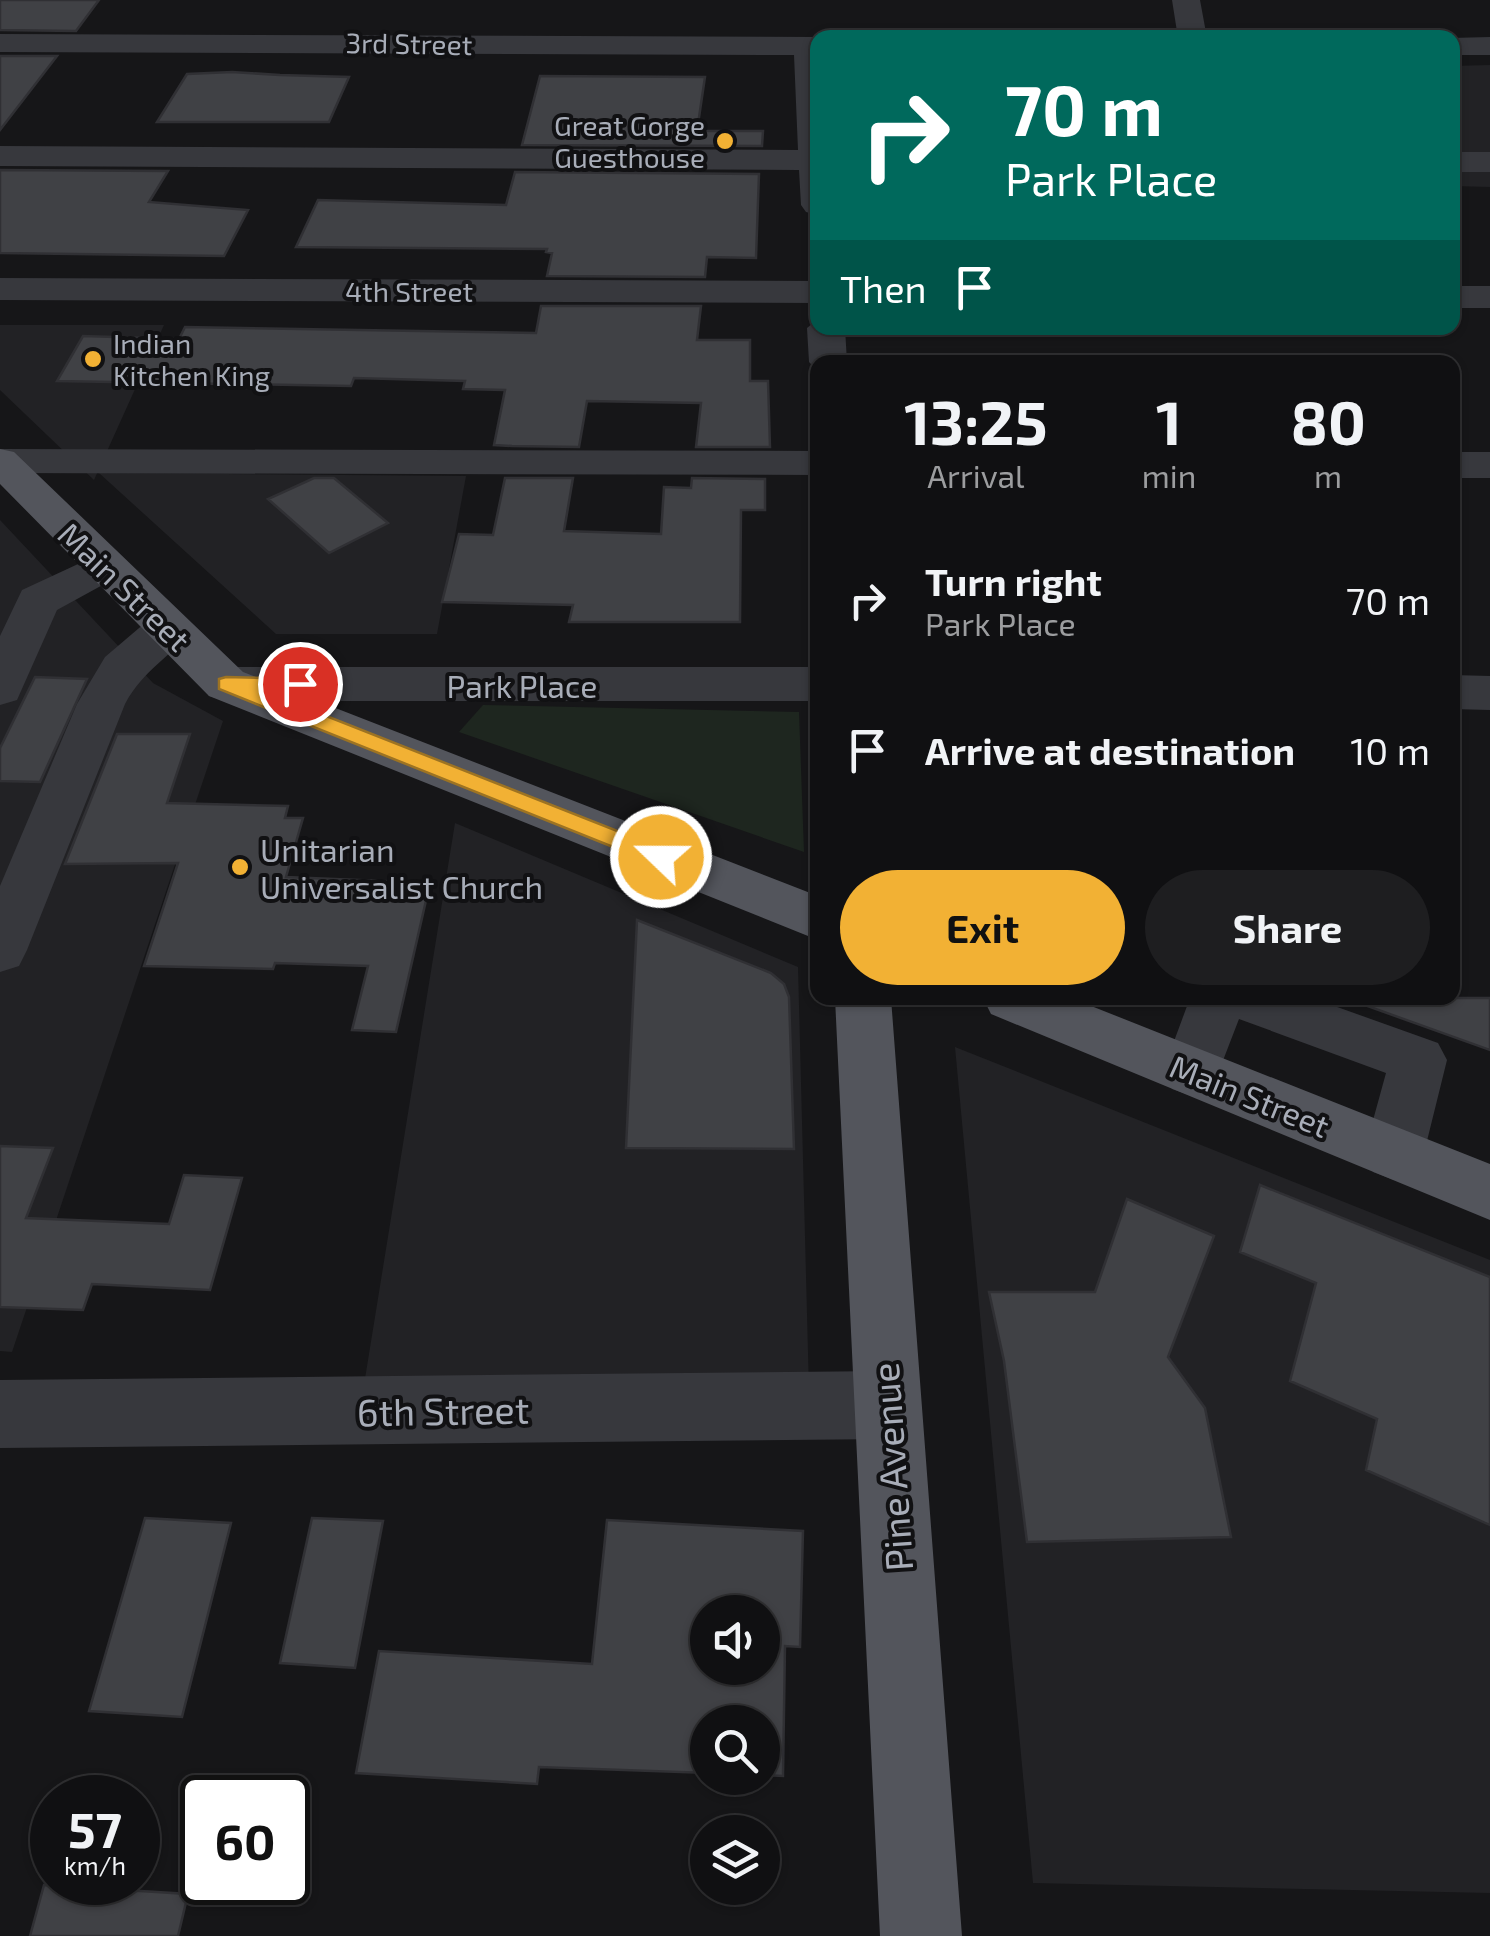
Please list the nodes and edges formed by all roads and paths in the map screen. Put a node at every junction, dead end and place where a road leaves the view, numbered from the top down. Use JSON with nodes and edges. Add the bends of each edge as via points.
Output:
{"nodes":[{"id":1,"x":1186,"y":0,"type":"edge"},
{"id":2,"x":244,"y":14,"type":"dead end"},
{"id":3,"x":1192,"y":30,"type":"edge"},
{"id":4,"x":228,"y":42,"type":"junction"},
{"id":5,"x":0,"y":43,"type":"edge"},
{"id":6,"x":810,"y":46,"type":"edge"},
{"id":7,"x":1460,"y":46,"type":"edge"},
{"id":8,"x":1490,"y":46,"type":"edge"},
{"id":9,"x":0,"y":156,"type":"edge"},
{"id":10,"x":810,"y":160,"type":"edge"},
{"id":11,"x":1460,"y":162,"type":"edge"},
{"id":12,"x":1490,"y":162,"type":"edge"},
{"id":13,"x":0,"y":289,"type":"edge"},
{"id":14,"x":810,"y":292,"type":"edge"},
{"id":15,"x":1460,"y":297,"type":"edge"},
{"id":16,"x":1490,"y":297,"type":"edge"},
{"id":17,"x":0,"y":461,"type":"edge"},
{"id":18,"x":810,"y":463,"type":"edge"},
{"id":19,"x":1460,"y":465,"type":"edge"},
{"id":20,"x":1490,"y":465,"type":"edge"},
{"id":21,"x":104,"y":566,"type":"junction"},
{"id":22,"x":168,"y":628,"type":"junction"},
{"id":23,"x":226,"y":684,"type":"junction"},
{"id":24,"x":810,"y":684,"type":"edge"},
{"id":25,"x":0,"y":688,"type":"edge"},
{"id":26,"x":1460,"y":692,"type":"edge"},
{"id":27,"x":1490,"y":693,"type":"edge"},
{"id":28,"x":810,"y":916,"type":"edge"},
{"id":29,"x":0,"y":950,"type":"edge"},
{"id":30,"x":863,"y":1005,"type":"edge"},
{"id":31,"x":1028,"y":1005,"type":"edge"},
{"id":32,"x":1216,"y":1005,"type":"edge"},
{"id":33,"x":1266,"y":1005,"type":"edge"},
{"id":34,"x":1192,"y":1071,"type":"junction"},
{"id":35,"x":1394,"y":1153,"type":"junction"},
{"id":36,"x":1490,"y":1192,"type":"edge"},
{"id":37,"x":887,"y":1405,"type":"junction"},
{"id":38,"x":0,"y":1414,"type":"edge"},
{"id":39,"x":921,"y":1936,"type":"edge"}],
"edges":[{"from":1,"to":3,"type":"street"},
{"from":2,"to":4,"type":"street"},
{"from":4,"to":5,"type":"street","name":"3rd Street"},
{"from":4,"to":6,"type":"street","name":"3rd Street"},
{"from":7,"to":8,"type":"street"},
{"from":9,"to":10,"type":"street"},
{"from":11,"to":12,"type":"street"},
{"from":13,"to":14,"type":"street","name":"4th Street"},
{"from":15,"to":16,"type":"street"},
{"from":17,"to":18,"type":"street"},
{"from":17,"to":21,"type":"main road","name":"Main Street"},
{"from":19,"to":20,"type":"street"},
{"from":21,"to":22,"type":"main road","name":"Main Street"},
{"from":21,"to":25,"type":"street","via":[[38,601]]},
{"from":22,"to":23,"type":"main road","name":"Main Street"},
{"from":22,"to":29,"type":"street","via":[[121,668],[100,704]]},
{"from":23,"to":24,"type":"street","name":"Park Place"},
{"from":23,"to":28,"type":"main road","name":"Main Street"},
{"from":26,"to":27,"type":"street"},
{"from":30,"to":37,"type":"main road","name":"Pine Avenue"},
{"from":31,"to":34,"type":"main road","name":"Main Street"},
{"from":32,"to":34,"type":"street"},
{"from":33,"to":35,"type":"street","via":[[1418,1060]]},
{"from":34,"to":35,"type":"main road","name":"Main Street"},
{"from":35,"to":36,"type":"main road","name":"Main Street"},
{"from":37,"to":38,"type":"street","name":"6th Street"},
{"from":37,"to":39,"type":"main road","name":"Pine Avenue"}]}
